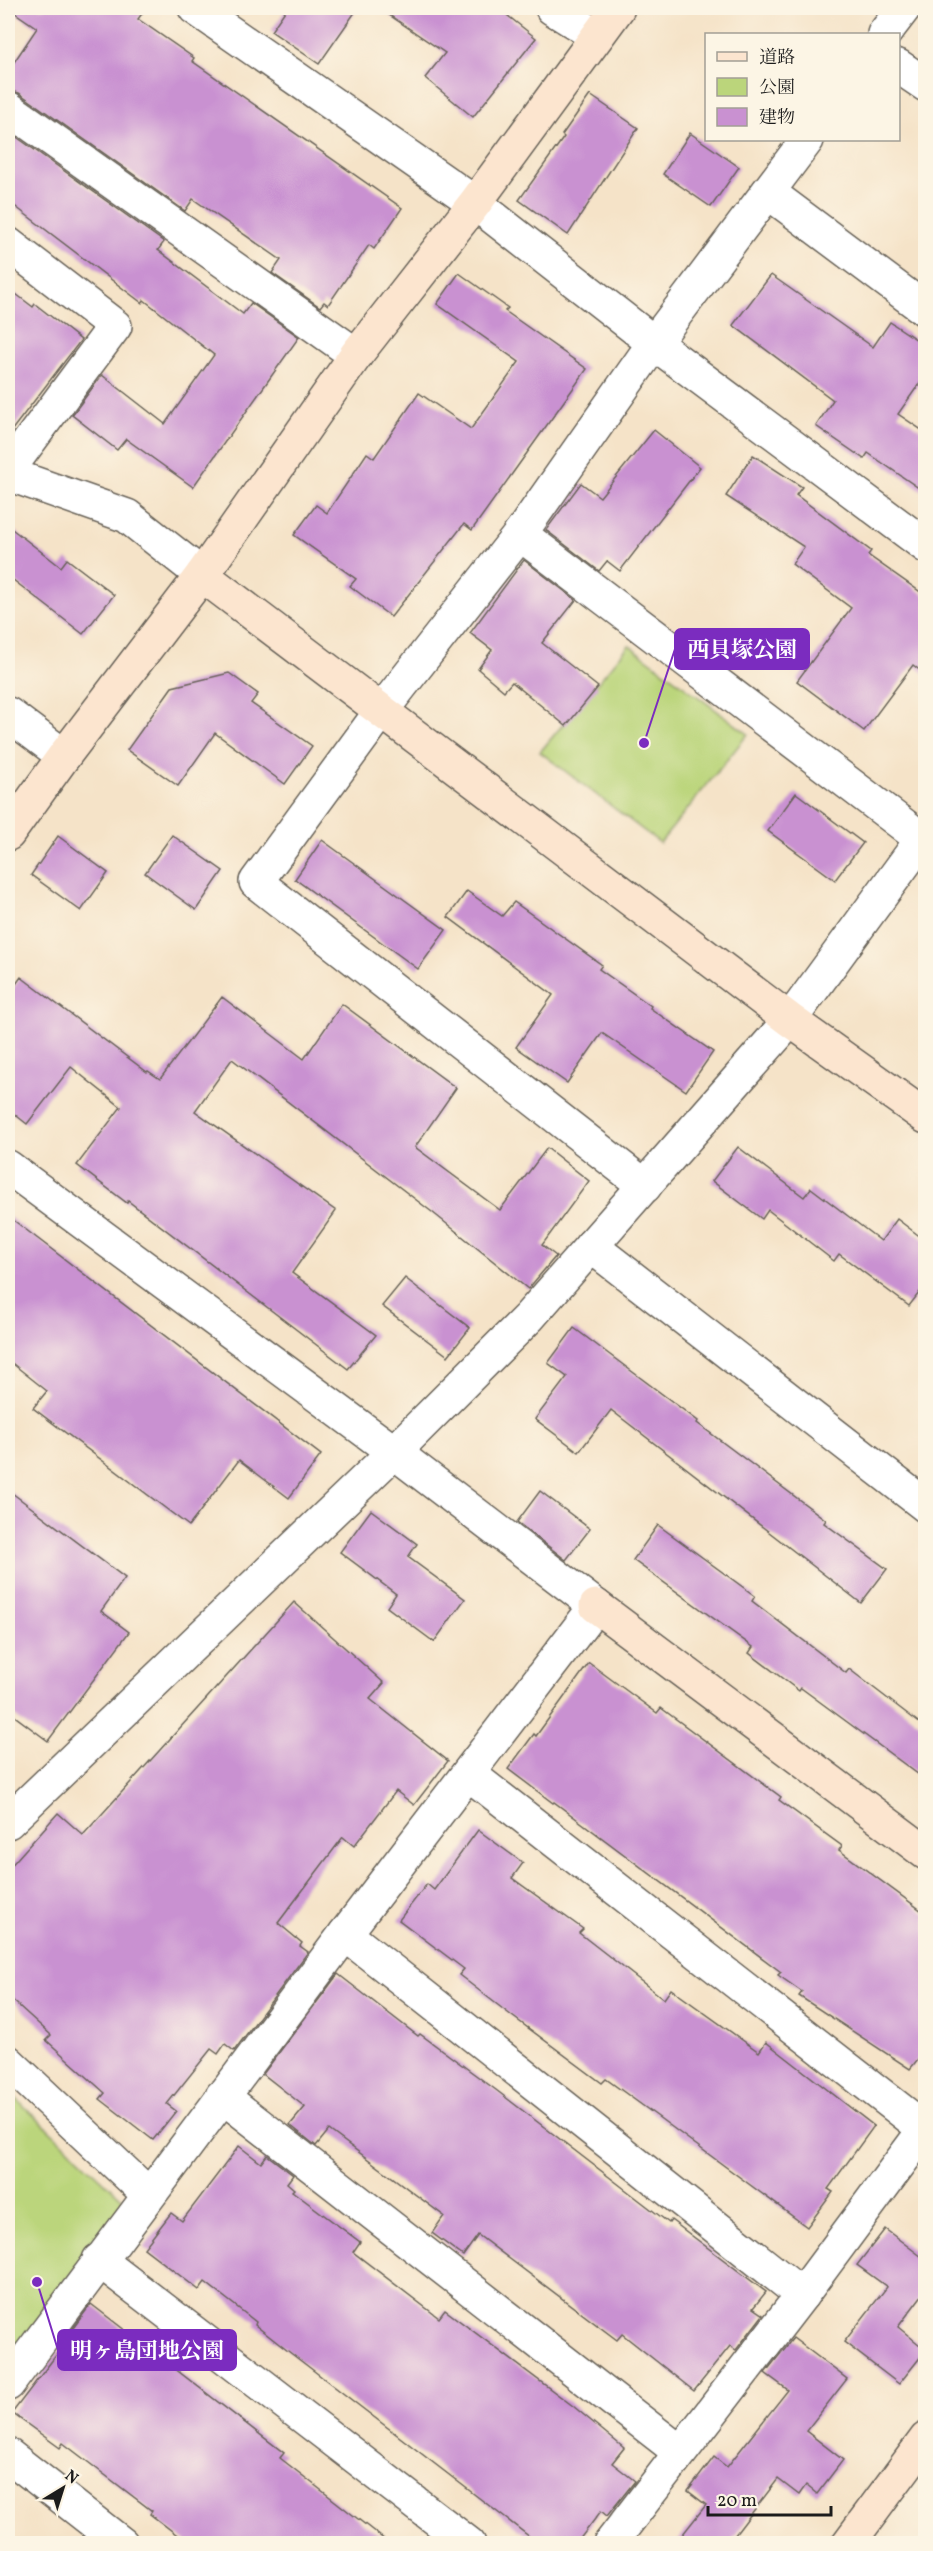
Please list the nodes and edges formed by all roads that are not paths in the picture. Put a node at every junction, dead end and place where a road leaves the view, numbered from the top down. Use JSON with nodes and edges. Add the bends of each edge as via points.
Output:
{"nodes":[{"id":1,"x":195,"y":8,"type":"edge"},
{"id":2,"x":552,"y":8,"type":"edge"},
{"id":3,"x":618,"y":8,"type":"edge"},
{"id":4,"x":904,"y":8,"type":"edge"},
{"id":5,"x":885,"y":33,"type":"edge"},
{"id":6,"x":597,"y":36,"type":"junction"},
{"id":7,"x":900,"y":67,"type":"edge"},
{"id":8,"x":926,"y":85,"type":"edge"},
{"id":9,"x":8,"y":108,"type":"edge"},
{"id":10,"x":806,"y":141,"type":"edge"},
{"id":11,"x":768,"y":192,"type":"junction"},
{"id":12,"x":475,"y":203,"type":"junction"},
{"id":13,"x":8,"y":244,"type":"edge"},
{"id":14,"x":926,"y":310,"type":"edge"},
{"id":15,"x":654,"y":343,"type":"junction"},
{"id":16,"x":356,"y":355,"type":"junction"},
{"id":17,"x":8,"y":472,"type":"edge"},
{"id":18,"x":520,"y":534,"type":"junction"},
{"id":19,"x":926,"y":546,"type":"edge"},
{"id":20,"x":202,"y":575,"type":"junction"},
{"id":21,"x":382,"y":710,"type":"junction"},
{"id":22,"x":8,"y":714,"type":"edge"},
{"id":23,"x":64,"y":756,"type":"junction"},
{"id":24,"x":8,"y":834,"type":"edge"},
{"id":25,"x":924,"y":836,"type":"edge"},
{"id":26,"x":790,"y":1020,"type":"junction"},
{"id":27,"x":926,"y":1117,"type":"edge"},
{"id":28,"x":8,"y":1167,"type":"edge"},
{"id":29,"x":645,"y":1186,"type":"junction"},
{"id":30,"x":591,"y":1246,"type":"junction"},
{"id":31,"x":394,"y":1452,"type":"junction"},
{"id":32,"x":926,"y":1506,"type":"edge"},
{"id":33,"x":596,"y":1606,"type":"junction"},
{"id":34,"x":469,"y":1774,"type":"junction"},
{"id":35,"x":8,"y":1822,"type":"edge"},
{"id":36,"x":926,"y":1853,"type":"edge"},
{"id":37,"x":345,"y":1934,"type":"junction"},
{"id":38,"x":8,"y":2062,"type":"edge"},
{"id":39,"x":222,"y":2096,"type":"junction"},
{"id":40,"x":925,"y":2130,"type":"edge"},
{"id":41,"x":148,"y":2194,"type":"junction"},
{"id":42,"x":99,"y":2260,"type":"junction"},
{"id":43,"x":802,"y":2295,"type":"junction"},
{"id":44,"x":8,"y":2384,"type":"edge"},
{"id":45,"x":926,"y":2439,"type":"edge"},
{"id":46,"x":680,"y":2452,"type":"junction"},
{"id":47,"x":8,"y":2455,"type":"edge"},
{"id":48,"x":122,"y":2544,"type":"edge"},
{"id":49,"x":469,"y":2544,"type":"edge"},
{"id":50,"x":610,"y":2544,"type":"edge"},
{"id":51,"x":848,"y":2544,"type":"edge"}],
"edges":[{"from":1,"to":12,"type":"street"},
{"from":2,"to":6,"type":"street"},
{"from":3,"to":6,"type":"street"},
{"from":4,"to":5,"type":"street"},
{"from":6,"to":12,"type":"street"},
{"from":7,"to":8,"type":"street"},
{"from":9,"to":16,"type":"street"},
{"from":10,"to":11,"type":"street"},
{"from":11,"to":14,"type":"street"},
{"from":11,"to":15,"type":"street"},
{"from":12,"to":15,"type":"street"},
{"from":12,"to":16,"type":"street"},
{"from":13,"to":17,"type":"street","via":[[116,326]]},
{"from":15,"to":18,"type":"street"},
{"from":15,"to":19,"type":"street"},
{"from":16,"to":20,"type":"street"},
{"from":17,"to":20,"type":"street","via":[[127,516]]},
{"from":18,"to":21,"type":"street"},
{"from":18,"to":25,"type":"street"},
{"from":20,"to":21,"type":"street"},
{"from":20,"to":23,"type":"street"},
{"from":21,"to":26,"type":"street"},
{"from":21,"to":29,"type":"street","via":[[256,882]]},
{"from":22,"to":23,"type":"street"},
{"from":23,"to":24,"type":"street"},
{"from":25,"to":26,"type":"street"},
{"from":26,"to":27,"type":"street"},
{"from":26,"to":29,"type":"street"},
{"from":28,"to":31,"type":"street"},
{"from":29,"to":30,"type":"street"},
{"from":30,"to":31,"type":"street","via":[[530,1317]]},
{"from":30,"to":32,"type":"street"},
{"from":31,"to":33,"type":"street"},
{"from":31,"to":35,"type":"street"},
{"from":33,"to":34,"type":"street"},
{"from":33,"to":36,"type":"street"},
{"from":34,"to":37,"type":"street"},
{"from":34,"to":40,"type":"street"},
{"from":37,"to":39,"type":"street"},
{"from":37,"to":43,"type":"street"},
{"from":38,"to":41,"type":"street"},
{"from":39,"to":41,"type":"street"},
{"from":39,"to":46,"type":"street"},
{"from":40,"to":43,"type":"street"},
{"from":41,"to":42,"type":"street"},
{"from":42,"to":44,"type":"street"},
{"from":42,"to":49,"type":"street"},
{"from":43,"to":46,"type":"street"},
{"from":45,"to":51,"type":"street"},
{"from":46,"to":50,"type":"street"},
{"from":47,"to":48,"type":"street"}]}
